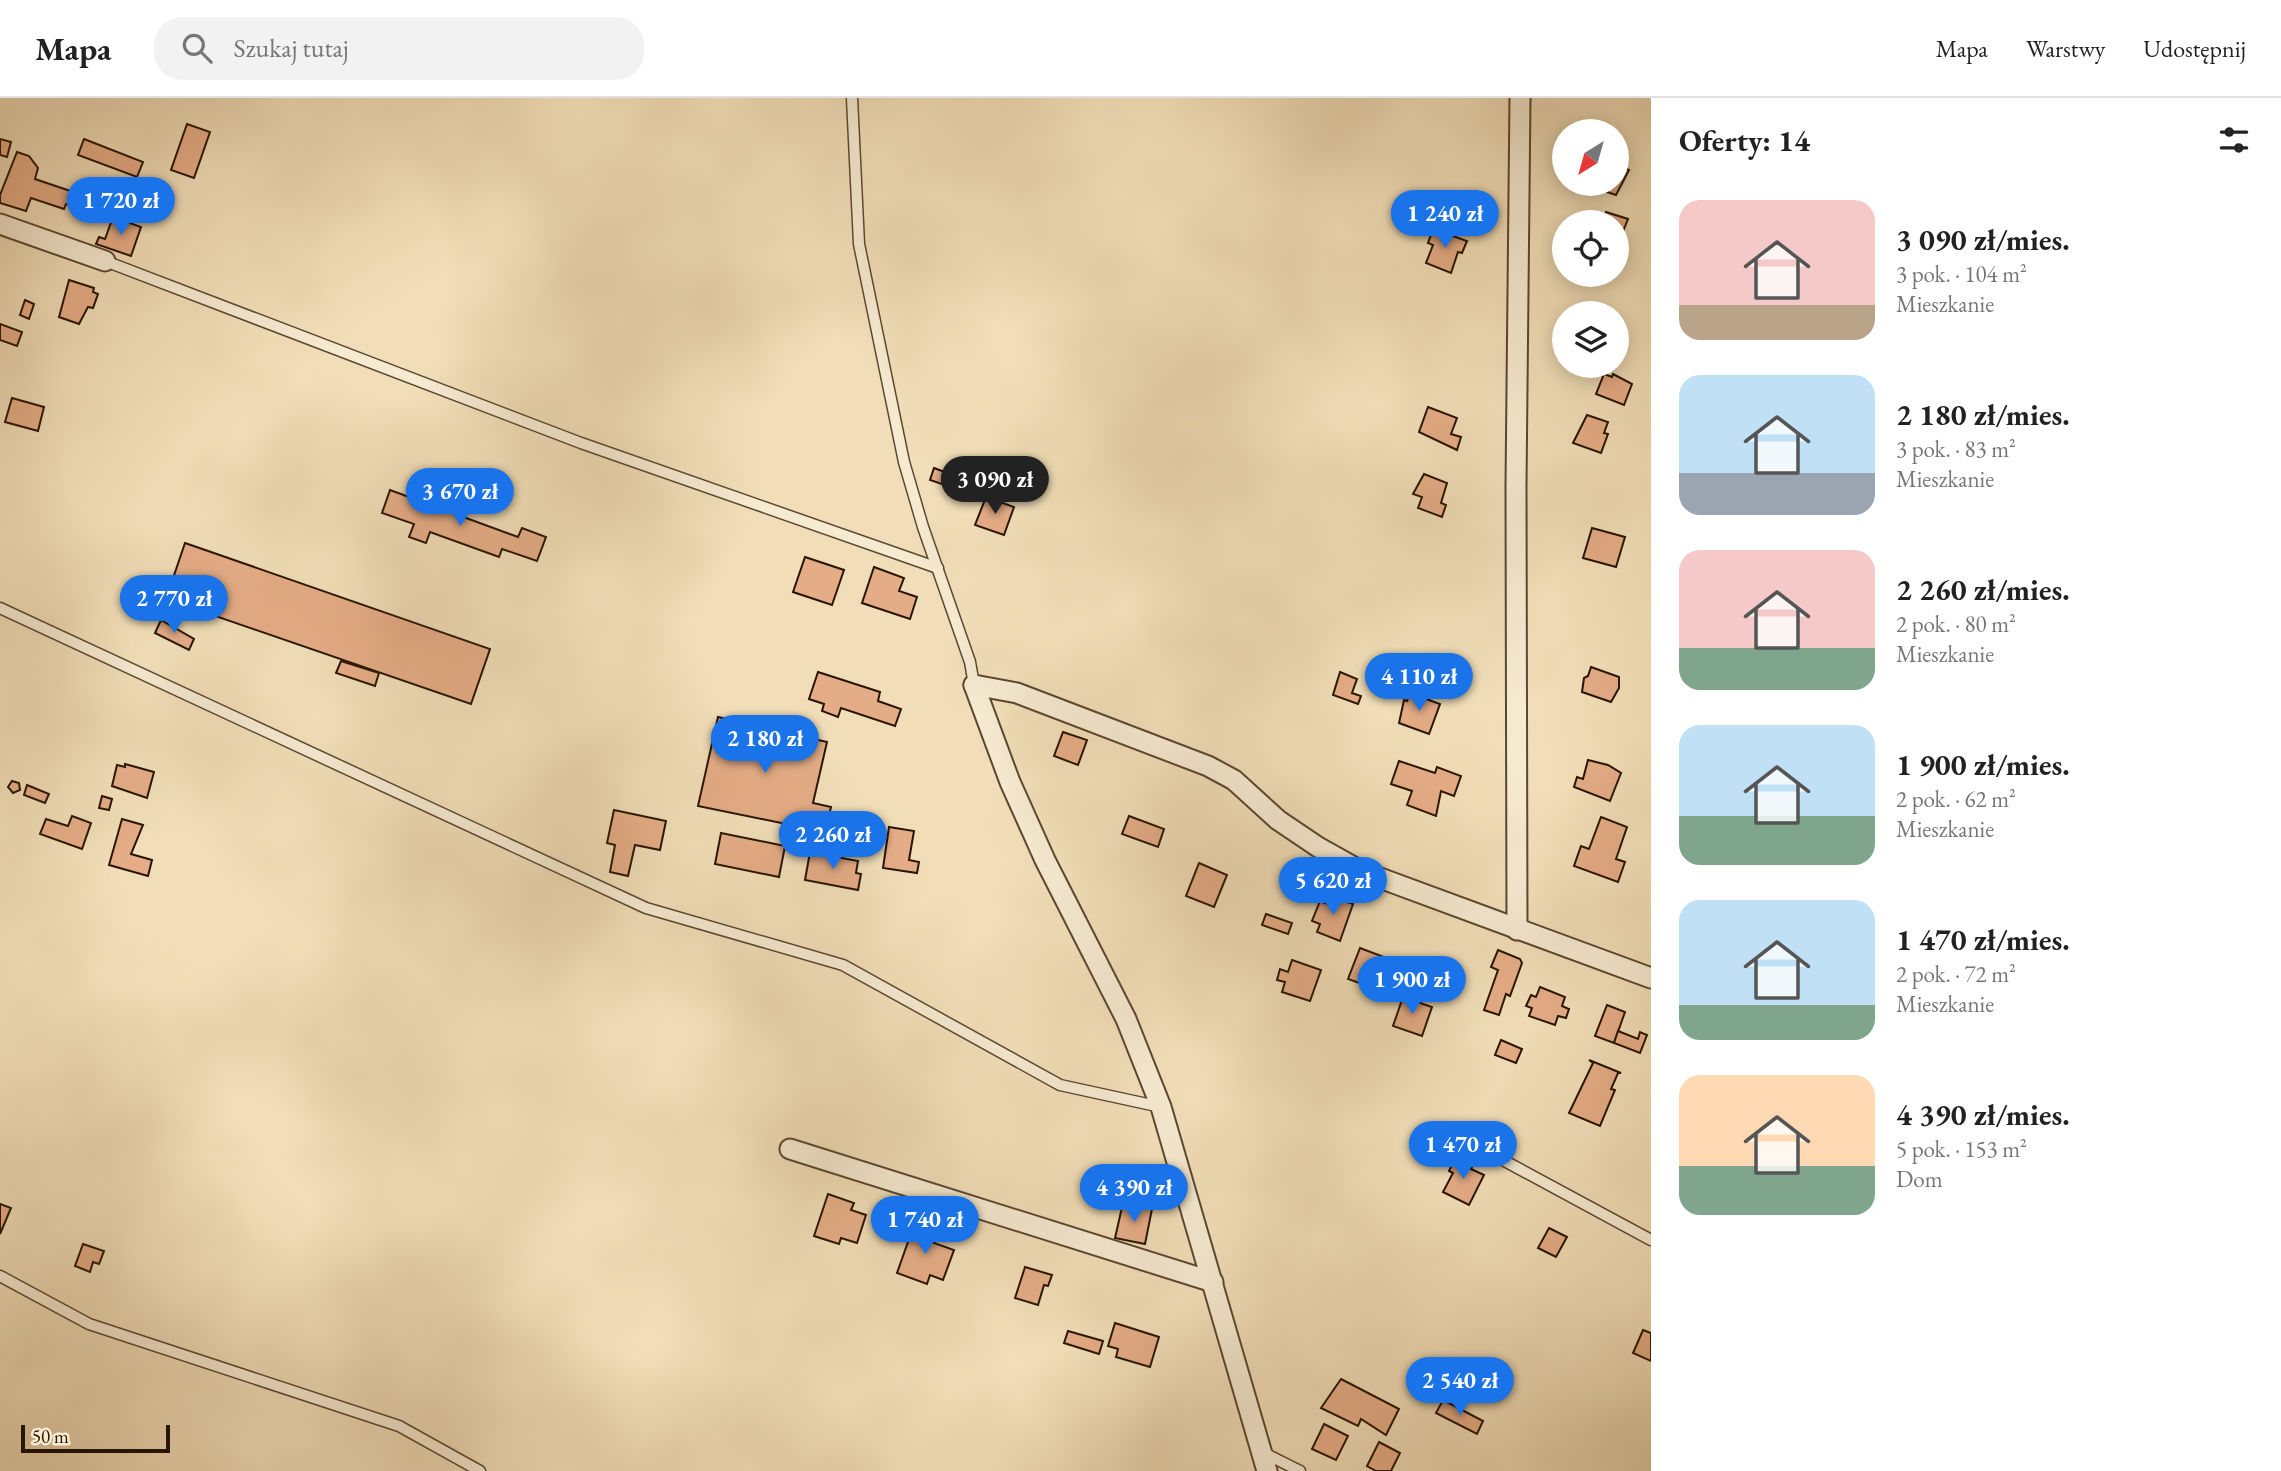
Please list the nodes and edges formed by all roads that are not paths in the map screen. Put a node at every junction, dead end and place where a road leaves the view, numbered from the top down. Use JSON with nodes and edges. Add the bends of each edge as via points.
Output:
{"nodes":[{"id":1,"x":852,"y":98,"type":"edge"},
{"id":2,"x":1520,"y":98,"type":"edge"},
{"id":3,"x":0,"y":224,"type":"edge"},
{"id":4,"x":105,"y":261,"type":"joint"},
{"id":5,"x":938,"y":568,"type":"junction"},
{"id":6,"x":0,"y":608,"type":"edge"},
{"id":7,"x":974,"y":685,"type":"junction"},
{"id":8,"x":1517,"y":930,"type":"junction"},
{"id":9,"x":1651,"y":978,"type":"edge"},
{"id":10,"x":1161,"y":1107,"type":"junction"},
{"id":11,"x":790,"y":1149,"type":"dead end"},
{"id":12,"x":1501,"y":1159,"type":"dead end"},
{"id":13,"x":1651,"y":1240,"type":"edge"},
{"id":14,"x":0,"y":1276,"type":"edge"},
{"id":15,"x":1213,"y":1282,"type":"junction"},
{"id":16,"x":1260,"y":1451,"type":"junction"},
{"id":17,"x":480,"y":1471,"type":"edge"},
{"id":18,"x":1267,"y":1471,"type":"edge"},
{"id":19,"x":1300,"y":1471,"type":"edge"}],
"edges":[{"from":1,"to":5,"type":"lane","via":[[859,244],[904,462]]},
{"from":2,"to":8,"type":"street"},
{"from":3,"to":4,"type":"street"},
{"from":4,"to":5,"type":"lane","via":[[581,443]]},
{"from":5,"to":7,"type":"lane"},
{"from":6,"to":10,"type":"lane","via":[[646,908],[843,965],[1060,1085]]},
{"from":7,"to":8,"type":"street","via":[[1017,693],[1208,766],[1234,780],[1278,820],[1361,871]]},
{"from":7,"to":10,"type":"street","via":[[1010,782],[1126,1019]]},
{"from":8,"to":9,"type":"street"},
{"from":10,"to":15,"type":"street"},
{"from":11,"to":15,"type":"street"},
{"from":12,"to":13,"type":"lane"},
{"from":14,"to":17,"type":"lane","via":[[89,1324],[399,1426]]},
{"from":15,"to":16,"type":"street"},
{"from":16,"to":18,"type":"street"},
{"from":16,"to":19,"type":"lane"}]}
